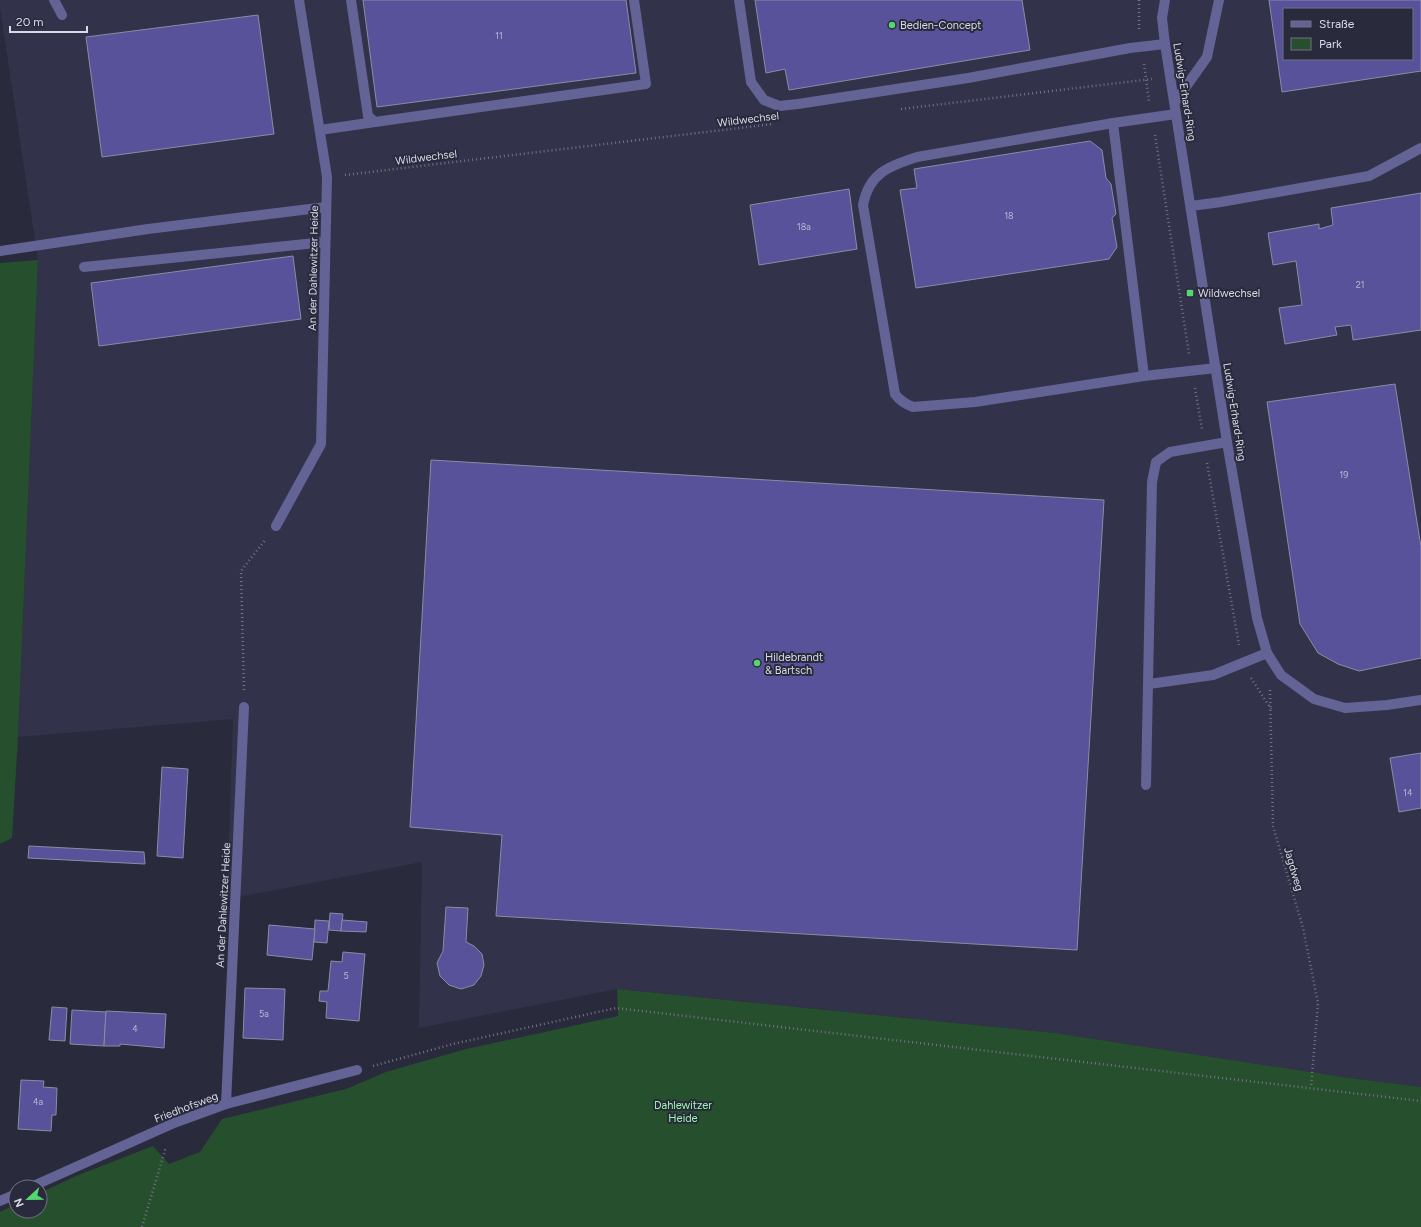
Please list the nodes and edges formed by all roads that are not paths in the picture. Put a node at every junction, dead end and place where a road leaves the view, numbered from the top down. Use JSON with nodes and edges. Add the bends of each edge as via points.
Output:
{"nodes":[{"id":1,"x":54,"y":0,"type":"edge"},
{"id":2,"x":299,"y":0,"type":"edge"},
{"id":3,"x":351,"y":0,"type":"edge"},
{"id":4,"x":634,"y":0,"type":"edge"},
{"id":5,"x":739,"y":0,"type":"edge"},
{"id":6,"x":1166,"y":0,"type":"edge"},
{"id":7,"x":1219,"y":0,"type":"edge"},
{"id":8,"x":62,"y":16,"type":"dead end"},
{"id":9,"x":1165,"y":44,"type":"junction"},
{"id":10,"x":1175,"y":102,"type":"junction"},
{"id":11,"x":1176,"y":114,"type":"junction"},
{"id":12,"x":374,"y":122,"type":"junction"},
{"id":13,"x":1113,"y":123,"type":"junction"},
{"id":14,"x":320,"y":130,"type":"junction"},
{"id":15,"x":1421,"y":148,"type":"edge"},
{"id":16,"x":1191,"y":206,"type":"junction"},
{"id":17,"x":326,"y":207,"type":"junction"},
{"id":18,"x":326,"y":242,"type":"junction"},
{"id":19,"x":0,"y":251,"type":"edge"},
{"id":20,"x":84,"y":267,"type":"dead end"},
{"id":21,"x":1216,"y":368,"type":"junction"},
{"id":22,"x":1144,"y":376,"type":"junction"},
{"id":23,"x":1227,"y":442,"type":"junction"},
{"id":24,"x":276,"y":526,"type":"road end"},
{"id":25,"x":1267,"y":653,"type":"junction"},
{"id":26,"x":1148,"y":684,"type":"junction"},
{"id":27,"x":1421,"y":700,"type":"edge"},
{"id":28,"x":244,"y":707,"type":"road end"},
{"id":29,"x":1146,"y":785,"type":"dead end"},
{"id":30,"x":357,"y":1070,"type":"road end"},
{"id":31,"x":226,"y":1104,"type":"junction"},
{"id":32,"x":48,"y":1179,"type":"edge"}],
"edges":[{"from":1,"to":8,"type":"street"},
{"from":2,"to":14,"type":"street","name":"An der Dahlewitzer Heide"},
{"from":3,"to":12,"type":"street","via":[[368,116]]},
{"from":4,"to":12,"type":"street","via":[[646,84]]},
{"from":5,"to":9,"type":"street","via":[[751,82],[764,100],[780,106],[968,78],[1130,48]]},
{"from":6,"to":9,"type":"street","name":"Ludwig-Erhard-Ring","via":[[1162,18]]},
{"from":7,"to":10,"type":"street","via":[[1207,57]]},
{"from":9,"to":10,"type":"street","name":"Ludwig-Erhard-Ring"},
{"from":10,"to":11,"type":"street","name":"Ludwig-Erhard-Ring"},
{"from":11,"to":13,"type":"street"},
{"from":11,"to":16,"type":"street","name":"Ludwig-Erhard-Ring"},
{"from":12,"to":14,"type":"street"},
{"from":13,"to":22,"type":"street"},
{"from":13,"to":22,"type":"street","via":[[910,159],[882,171],[865,194],[863,205],[895,394],[905,404],[913,407],[975,402]]},
{"from":14,"to":17,"type":"street","name":"An der Dahlewitzer Heide","via":[[327,177]]},
{"from":15,"to":16,"type":"street","via":[[1369,176]]},
{"from":16,"to":21,"type":"street","name":"Ludwig-Erhard-Ring"},
{"from":17,"to":18,"type":"street","name":"An der Dahlewitzer Heide"},
{"from":17,"to":19,"type":"street","via":[[148,229]]},
{"from":18,"to":20,"type":"street"},
{"from":18,"to":24,"type":"street","name":"An der Dahlewitzer Heide","via":[[321,444]]},
{"from":21,"to":22,"type":"street"},
{"from":21,"to":23,"type":"street","name":"Ludwig-Erhard-Ring"},
{"from":23,"to":25,"type":"street","name":"Ludwig-Erhard-Ring","via":[[1257,618]]},
{"from":23,"to":26,"type":"street","via":[[1170,452],[1156,462],[1152,482]]},
{"from":25,"to":26,"type":"street","via":[[1212,675]]},
{"from":25,"to":27,"type":"street","name":"Ludwig-Erhard-Ring","via":[[1281,675],[1314,699],[1345,708],[1387,706]]},
{"from":26,"to":29,"type":"street"},
{"from":28,"to":31,"type":"street","name":"An der Dahlewitzer Heide"},
{"from":30,"to":31,"type":"street","name":"Friedhofsweg"},
{"from":31,"to":32,"type":"street","name":"Friedhofsweg","via":[[174,1123]]}]}
